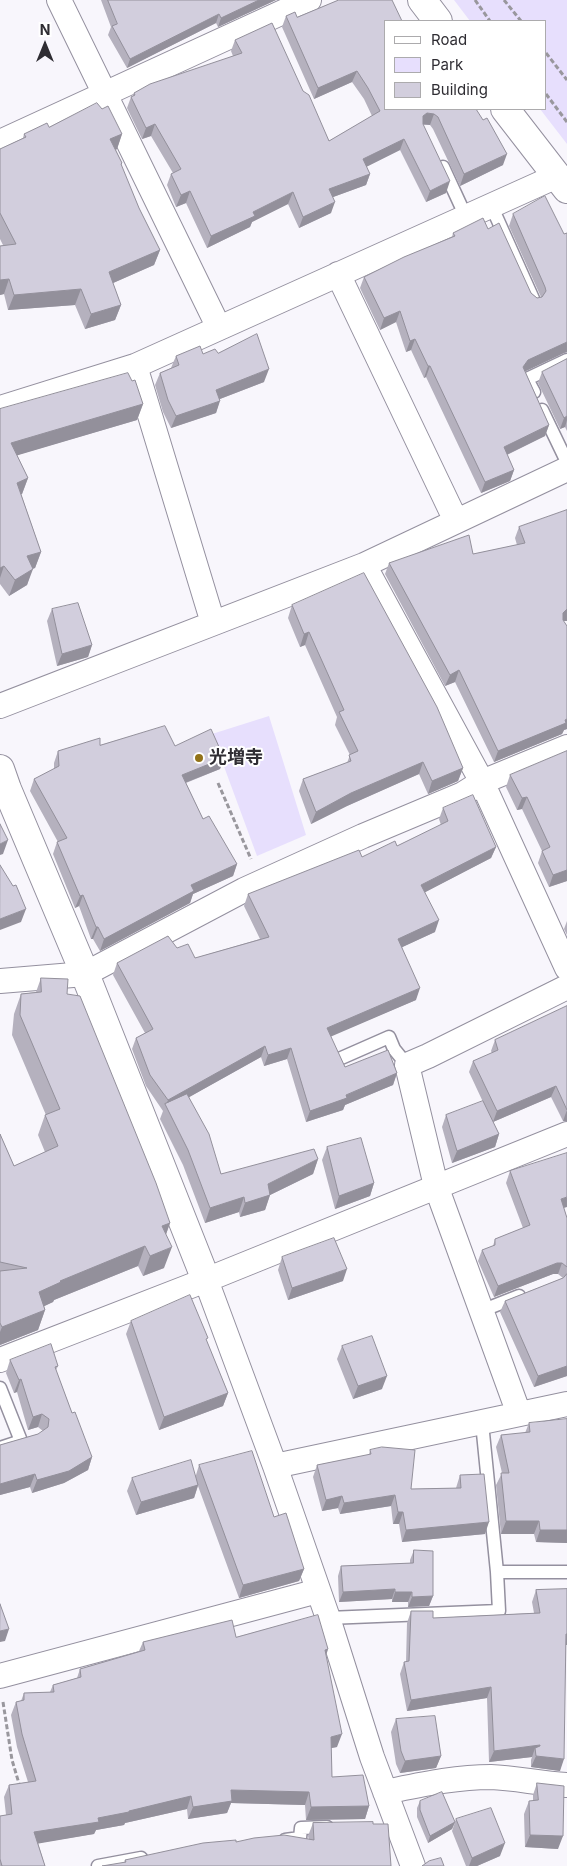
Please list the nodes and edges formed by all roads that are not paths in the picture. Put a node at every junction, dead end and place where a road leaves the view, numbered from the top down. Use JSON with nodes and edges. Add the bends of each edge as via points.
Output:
{"nodes":[{"id":1,"x":59,"y":0,"type":"edge"},
{"id":2,"x":309,"y":0,"type":"edge"},
{"id":3,"x":422,"y":0,"type":"edge"},
{"id":4,"x":437,"y":20,"type":"edge"},
{"id":5,"x":104,"y":94,"type":"junction"},
{"id":6,"x":506,"y":110,"type":"edge"},
{"id":7,"x":0,"y":142,"type":"edge"},
{"id":8,"x":438,"y":157,"type":"edge"},
{"id":9,"x":562,"y":182,"type":"edge"},
{"id":10,"x":491,"y":205,"type":"junction"},
{"id":11,"x":466,"y":217,"type":"junction"},
{"id":12,"x":338,"y":274,"type":"junction"},
{"id":13,"x":534,"y":301,"type":"edge"},
{"id":14,"x":219,"y":328,"type":"junction"},
{"id":15,"x":567,"y":360,"type":"edge"},
{"id":16,"x":135,"y":366,"type":"junction"},
{"id":17,"x":0,"y":408,"type":"edge"},
{"id":18,"x":567,"y":462,"type":"edge"},
{"id":19,"x":567,"y":468,"type":"edge"},
{"id":20,"x":456,"y":521,"type":"junction"},
{"id":21,"x":364,"y":565,"type":"junction"},
{"id":22,"x":213,"y":623,"type":"junction"},
{"id":23,"x":0,"y":706,"type":"edge"},
{"id":24,"x":567,"y":747,"type":"edge"},
{"id":25,"x":482,"y":782,"type":"junction"},
{"id":26,"x":2,"y":783,"type":"edge"},
{"id":27,"x":567,"y":968,"type":"edge"},
{"id":28,"x":86,"y":974,"type":"junction"},
{"id":29,"x":0,"y":980,"type":"edge"},
{"id":30,"x":567,"y":986,"type":"edge"},
{"id":31,"x":339,"y":1059,"type":"edge"},
{"id":32,"x":407,"y":1065,"type":"junction"},
{"id":33,"x":567,"y":1134,"type":"edge"},
{"id":34,"x":436,"y":1186,"type":"junction"},
{"id":35,"x":206,"y":1280,"type":"junction"},
{"id":36,"x":528,"y":1293,"type":"edge"},
{"id":37,"x":481,"y":1310,"type":"junction"},
{"id":38,"x":0,"y":1360,"type":"edge"},
{"id":39,"x":0,"y":1388,"type":"edge"},
{"id":40,"x":567,"y":1404,"type":"edge"},
{"id":41,"x":518,"y":1414,"type":"junction"},
{"id":42,"x":482,"y":1423,"type":"junction"},
{"id":43,"x":0,"y":1448,"type":"edge"},
{"id":44,"x":275,"y":1466,"type":"junction"},
{"id":45,"x":497,"y":1572,"type":"junction"},
{"id":46,"x":567,"y":1572,"type":"edge"},
{"id":47,"x":318,"y":1591,"type":"junction"},
{"id":48,"x":328,"y":1618,"type":"junction"},
{"id":49,"x":0,"y":1676,"type":"edge"},
{"id":50,"x":567,"y":1785,"type":"edge"},
{"id":51,"x":385,"y":1792,"type":"junction"},
{"id":52,"x":339,"y":1827,"type":"edge"},
{"id":53,"x":272,"y":1841,"type":"edge"},
{"id":54,"x":152,"y":1856,"type":"edge"},
{"id":55,"x":98,"y":1866,"type":"edge"},
{"id":56,"x":413,"y":1866,"type":"edge"}],
"edges":[{"from":1,"to":5,"type":"street"},
{"from":2,"to":5,"type":"street","via":[[271,23]]},
{"from":3,"to":4,"type":"street"},
{"from":5,"to":7,"type":"street"},
{"from":5,"to":14,"type":"street"},
{"from":6,"to":9,"type":"street"},
{"from":8,"to":11,"type":"lane"},
{"from":9,"to":10,"type":"street"},
{"from":10,"to":11,"type":"street"},
{"from":10,"to":13,"type":"lane"},
{"from":11,"to":12,"type":"street"},
{"from":12,"to":14,"type":"street"},
{"from":12,"to":20,"type":"street"},
{"from":14,"to":16,"type":"street"},
{"from":15,"to":18,"type":"lane","via":[[528,379]]},
{"from":16,"to":17,"type":"street"},
{"from":16,"to":22,"type":"street"},
{"from":19,"to":20,"type":"street"},
{"from":20,"to":21,"type":"street"},
{"from":21,"to":22,"type":"street"},
{"from":21,"to":25,"type":"street"},
{"from":22,"to":23,"type":"street"},
{"from":24,"to":25,"type":"street"},
{"from":25,"to":27,"type":"street"},
{"from":25,"to":28,"type":"street","via":[[463,794],[244,890]]},
{"from":26,"to":28,"type":"street"},
{"from":28,"to":29,"type":"street"},
{"from":28,"to":35,"type":"street"},
{"from":30,"to":32,"type":"street"},
{"from":31,"to":32,"type":"lane","via":[[390,1037]]},
{"from":32,"to":34,"type":"street"},
{"from":33,"to":34,"type":"street"},
{"from":34,"to":35,"type":"street"},
{"from":34,"to":37,"type":"street"},
{"from":35,"to":38,"type":"street"},
{"from":35,"to":44,"type":"street"},
{"from":36,"to":37,"type":"lane"},
{"from":37,"to":41,"type":"street"},
{"from":39,"to":43,"type":"lane","via":[[25,1440]]},
{"from":40,"to":41,"type":"street"},
{"from":41,"to":42,"type":"street"},
{"from":42,"to":44,"type":"street"},
{"from":42,"to":45,"type":"lane"},
{"from":44,"to":47,"type":"street"},
{"from":45,"to":46,"type":"lane"},
{"from":45,"to":48,"type":"lane","via":[[499,1611]]},
{"from":47,"to":48,"type":"street"},
{"from":47,"to":49,"type":"street"},
{"from":48,"to":51,"type":"street"},
{"from":50,"to":51,"type":"street","via":[[490,1777],[444,1780]]},
{"from":51,"to":56,"type":"street","via":[[392,1826]]},
{"from":52,"to":53,"type":"lane","via":[[301,1828],[300,1838]]},
{"from":54,"to":55,"type":"lane"}]}
